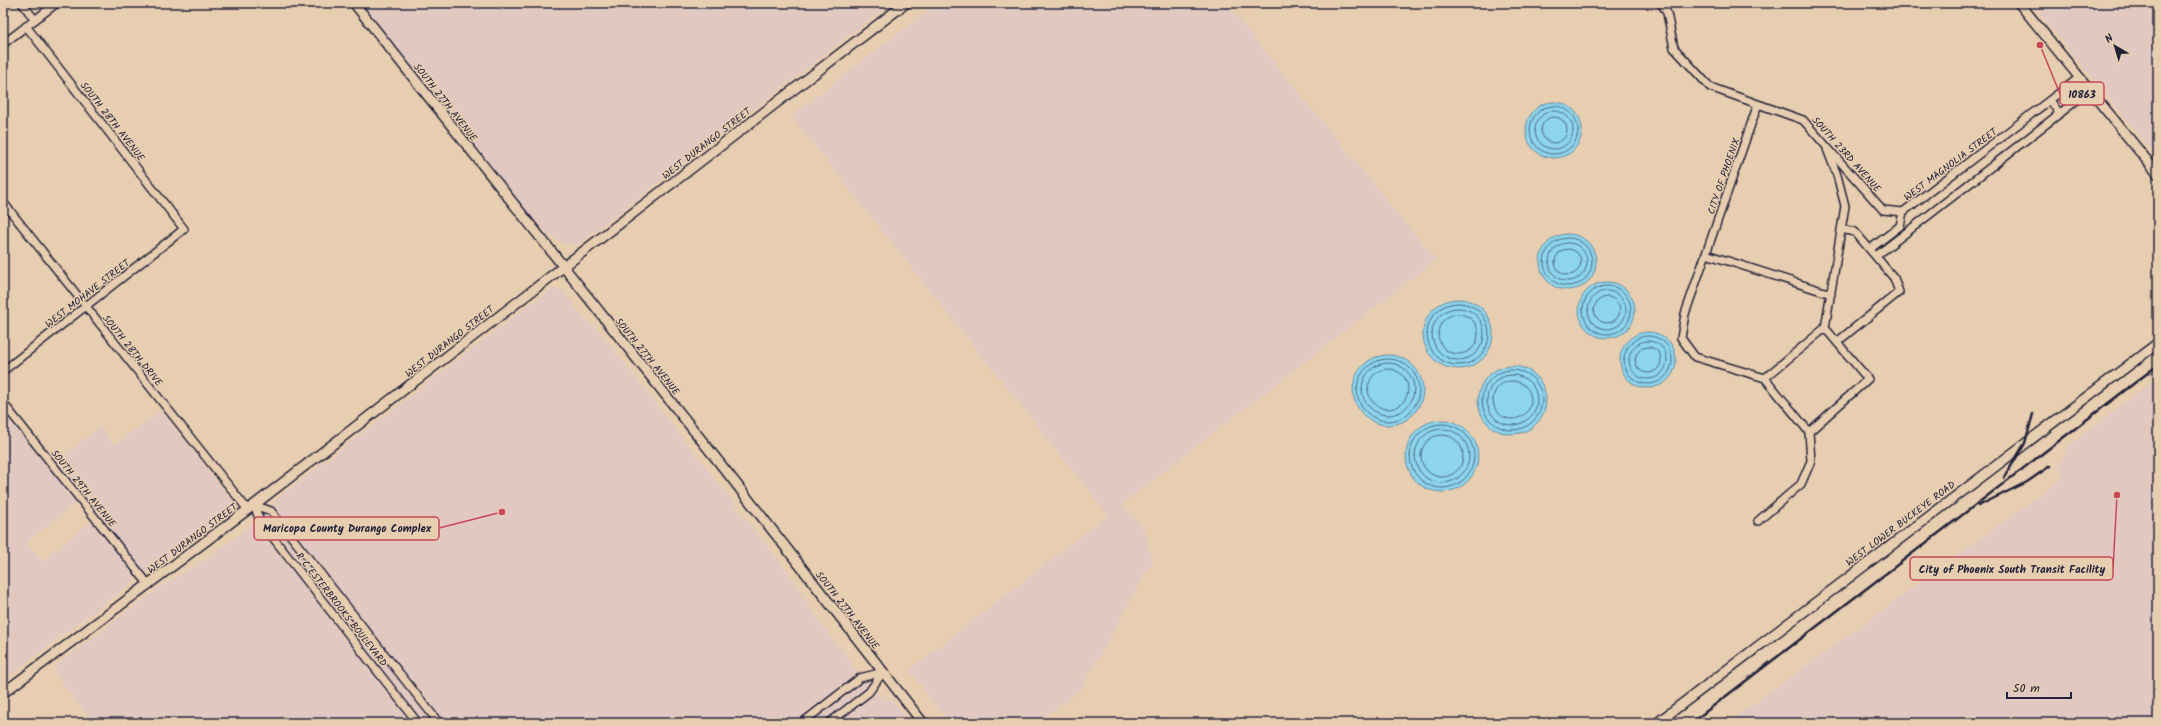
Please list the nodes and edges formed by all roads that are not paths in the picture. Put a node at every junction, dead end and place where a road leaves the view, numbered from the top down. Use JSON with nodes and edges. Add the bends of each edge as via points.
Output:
{"nodes":[{"id":1,"x":22,"y":3,"type":"edge"},
{"id":2,"x":57,"y":3,"type":"edge"},
{"id":3,"x":354,"y":3,"type":"edge"},
{"id":4,"x":906,"y":3,"type":"edge"},
{"id":5,"x":1661,"y":3,"type":"edge"},
{"id":6,"x":2019,"y":3,"type":"edge"},
{"id":7,"x":35,"y":20,"type":"junction"},
{"id":8,"x":26,"y":26,"type":"junction"},
{"id":9,"x":3,"y":44,"type":"edge"},
{"id":10,"x":2080,"y":77,"type":"junction"},
{"id":11,"x":2090,"y":90,"type":"junction"},
{"id":12,"x":2050,"y":100,"type":"junction"},
{"id":13,"x":1758,"y":104,"type":"junction"},
{"id":14,"x":2060,"y":113,"type":"junction"},
{"id":15,"x":1824,"y":144,"type":"junction"},
{"id":16,"x":2158,"y":174,"type":"edge"},
{"id":17,"x":3,"y":202,"type":"edge"},
{"id":18,"x":1903,"y":212,"type":"junction"},
{"id":19,"x":184,"y":229,"type":"joint"},
{"id":20,"x":1841,"y":229,"type":"junction"},
{"id":21,"x":1870,"y":249,"type":"junction"},
{"id":22,"x":1706,"y":254,"type":"junction"},
{"id":23,"x":1876,"y":256,"type":"junction"},
{"id":24,"x":562,"y":266,"type":"junction"},
{"id":25,"x":1831,"y":294,"type":"junction"},
{"id":26,"x":86,"y":307,"type":"junction"},
{"id":27,"x":1825,"y":328,"type":"junction"},
{"id":28,"x":1837,"y":342,"type":"junction"},
{"id":29,"x":2158,"y":343,"type":"edge"},
{"id":30,"x":3,"y":371,"type":"edge"},
{"id":31,"x":1765,"y":378,"type":"junction"},
{"id":32,"x":3,"y":403,"type":"edge"},
{"id":33,"x":1809,"y":432,"type":"junction"},
{"id":34,"x":252,"y":508,"type":"junction"},
{"id":35,"x":1758,"y":520,"type":"dead end"},
{"id":36,"x":149,"y":584,"type":"junction"},
{"id":37,"x":883,"y":672,"type":"junction"},
{"id":38,"x":3,"y":693,"type":"edge"},
{"id":39,"x":418,"y":723,"type":"edge"},
{"id":40,"x":439,"y":723,"type":"edge"},
{"id":41,"x":802,"y":723,"type":"edge"},
{"id":42,"x":829,"y":723,"type":"edge"},
{"id":43,"x":923,"y":723,"type":"edge"},
{"id":44,"x":1657,"y":723,"type":"edge"}],
"edges":[{"from":1,"to":7,"type":"street"},
{"from":2,"to":7,"type":"street"},
{"from":3,"to":24,"type":"main road","name":"SOUTH 27TH AVENUE"},
{"from":4,"to":24,"type":"main road","name":"WEST DURANGO STREET"},
{"from":5,"to":13,"type":"street","name":"SOUTH 23RD AVENUE","via":[[1667,13],[1674,48],[1710,87]]},
{"from":6,"to":10,"type":"main road"},
{"from":7,"to":8,"type":"street"},
{"from":8,"to":9,"type":"street"},
{"from":8,"to":19,"type":"street","name":"SOUTH 28TH AVENUE"},
{"from":10,"to":11,"type":"main road"},
{"from":10,"to":12,"type":"street","name":"WEST MAGNOLIA STREET"},
{"from":11,"to":14,"type":"street"},
{"from":11,"to":16,"type":"main road"},
{"from":12,"to":14,"type":"street"},
{"from":12,"to":18,"type":"street","name":"WEST MAGNOLIA STREET"},
{"from":13,"to":15,"type":"street","name":"SOUTH 23RD AVENUE","via":[[1803,120]]},
{"from":13,"to":22,"type":"street","name":"CITY OF PHOENIX"},
{"from":14,"to":23,"type":"street"},
{"from":15,"to":18,"type":"street","name":"SOUTH 23RD AVENUE","via":[[1883,210]]},
{"from":15,"to":20,"type":"street","via":[[1837,175],[1845,206]]},
{"from":17,"to":26,"type":"street","name":"SOUTH 28TH DRIVE"},
{"from":18,"to":21,"type":"street","name":"WEST MAGNOLIA STREET","via":[[1900,226]]},
{"from":19,"to":26,"type":"street","name":"WEST MOHAVE STREET"},
{"from":20,"to":21,"type":"street","via":[[1855,232]]},
{"from":20,"to":25,"type":"street"},
{"from":21,"to":23,"type":"street"},
{"from":22,"to":25,"type":"street"},
{"from":22,"to":31,"type":"street","name":"CITY OF PHOENIX","via":[[1686,314],[1681,338],[1695,357]]},
{"from":23,"to":28,"type":"street","via":[[1894,278],[1899,292]]},
{"from":24,"to":34,"type":"main road","name":"WEST DURANGO STREET"},
{"from":24,"to":37,"type":"main road","name":"SOUTH 27TH AVENUE"},
{"from":25,"to":27,"type":"street"},
{"from":26,"to":30,"type":"street","name":"WEST MOHAVE STREET"},
{"from":26,"to":34,"type":"street","name":"SOUTH 28TH DRIVE"},
{"from":27,"to":28,"type":"street"},
{"from":27,"to":31,"type":"street"},
{"from":28,"to":33,"type":"street","via":[[1868,379]]},
{"from":29,"to":44,"type":"main road","name":"WEST LOWER BUCKEYE ROAD"},
{"from":31,"to":33,"type":"street"},
{"from":32,"to":36,"type":"street","name":"SOUTH 29TH AVENUE"},
{"from":33,"to":35,"type":"street","via":[[1811,461],[1801,484]]},
{"from":34,"to":36,"type":"main road","name":"WEST DURANGO STREET"},
{"from":34,"to":39,"type":"street","name":"R C ESTERBROOKS BOULEVARD"},
{"from":34,"to":40,"type":"street","name":"R C ESTERBROOKS BOULEVARD","via":[[272,511]]},
{"from":36,"to":38,"type":"main road","name":"WEST DURANGO STREET"},
{"from":37,"to":41,"type":"street","via":[[860,678]]},
{"from":37,"to":42,"type":"street","via":[[870,692]]},
{"from":37,"to":43,"type":"main road","name":"SOUTH 27TH AVENUE"}]}
